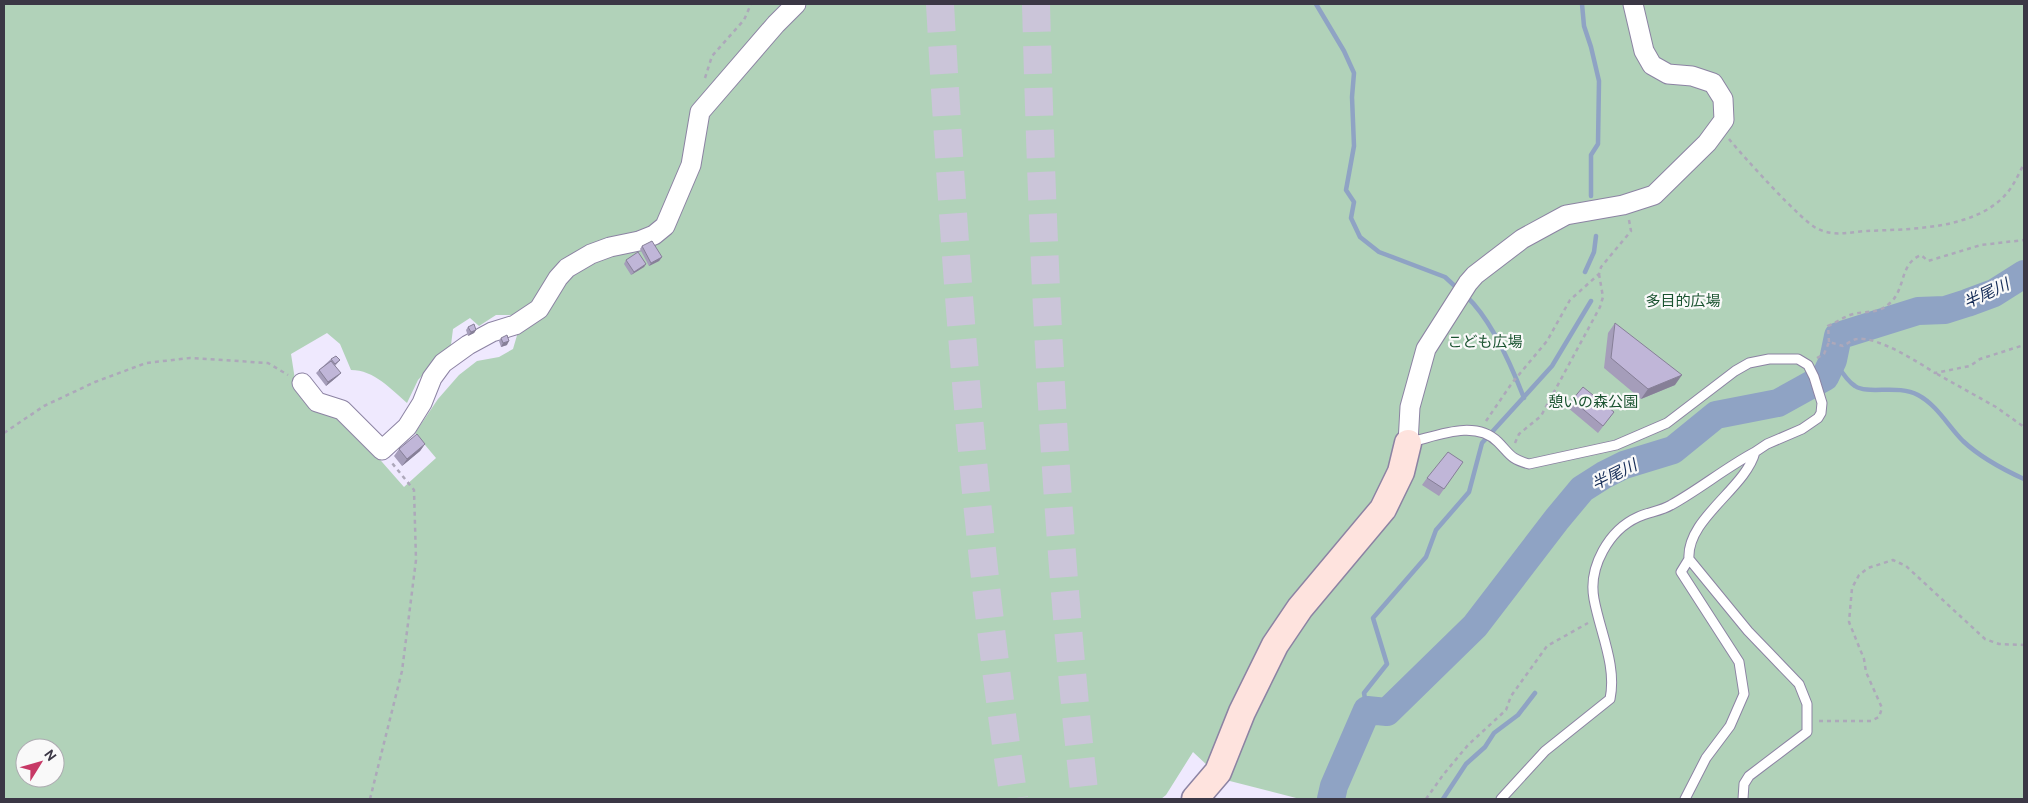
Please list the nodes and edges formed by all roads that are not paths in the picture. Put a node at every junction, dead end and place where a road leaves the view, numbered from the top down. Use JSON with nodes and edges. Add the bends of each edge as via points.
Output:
{"nodes":[{"id":1,"x":796,"y":4,"type":"edge"},
{"id":2,"x":1633,"y":4,"type":"edge"},
{"id":3,"x":302,"y":383,"type":"road end"},
{"id":4,"x":1408,"y":443,"type":"junction"},
{"id":5,"x":1755,"y":452,"type":"junction"},
{"id":6,"x":1689,"y":559,"type":"junction"},
{"id":7,"x":1195,"y":799,"type":"edge"},
{"id":8,"x":1501,"y":799,"type":"edge"},
{"id":9,"x":1685,"y":799,"type":"edge"},
{"id":10,"x":1743,"y":799,"type":"edge"}],
"edges":[{"from":1,"to":3,"type":"street","via":[[700,112],[691,166],[665,226],[654,234],[590,254],[567,268],[539,309],[515,325],[492,332],[468,345],[443,363],[408,427],[382,450],[342,410],[317,402]]},
{"from":2,"to":4,"type":"street","via":[[1644,51],[1652,65],[1668,74],[1692,76],[1713,83],[1723,99],[1724,120],[1707,143],[1654,195],[1623,205],[1566,215],[1522,240],[1468,283],[1426,350],[1410,407]]},
{"from":4,"to":5,"type":"lane","via":[[1462,429],[1480,432],[1497,441],[1515,460],[1529,464],[1616,445],[1667,423],[1749,363],[1798,359],[1808,365],[1822,404],[1818,418],[1802,430]]},
{"from":4,"to":7,"type":"street","via":[[1401,472],[1383,509],[1300,608],[1274,645],[1218,772]]},
{"from":5,"to":6,"type":"lane","via":[[1752,463],[1723,496],[1692,541]]},
{"from":5,"to":8,"type":"lane","via":[[1669,506],[1638,517],[1612,538],[1603,550],[1593,578],[1593,594],[1612,672],[1610,699],[1545,751]]},
{"from":6,"to":9,"type":"lane","via":[[1681,572],[1739,662],[1744,694],[1730,726],[1706,758]]},
{"from":6,"to":10,"type":"lane","via":[[1748,631],[1798,684],[1807,704],[1807,732],[1749,776],[1744,784]]}]}
